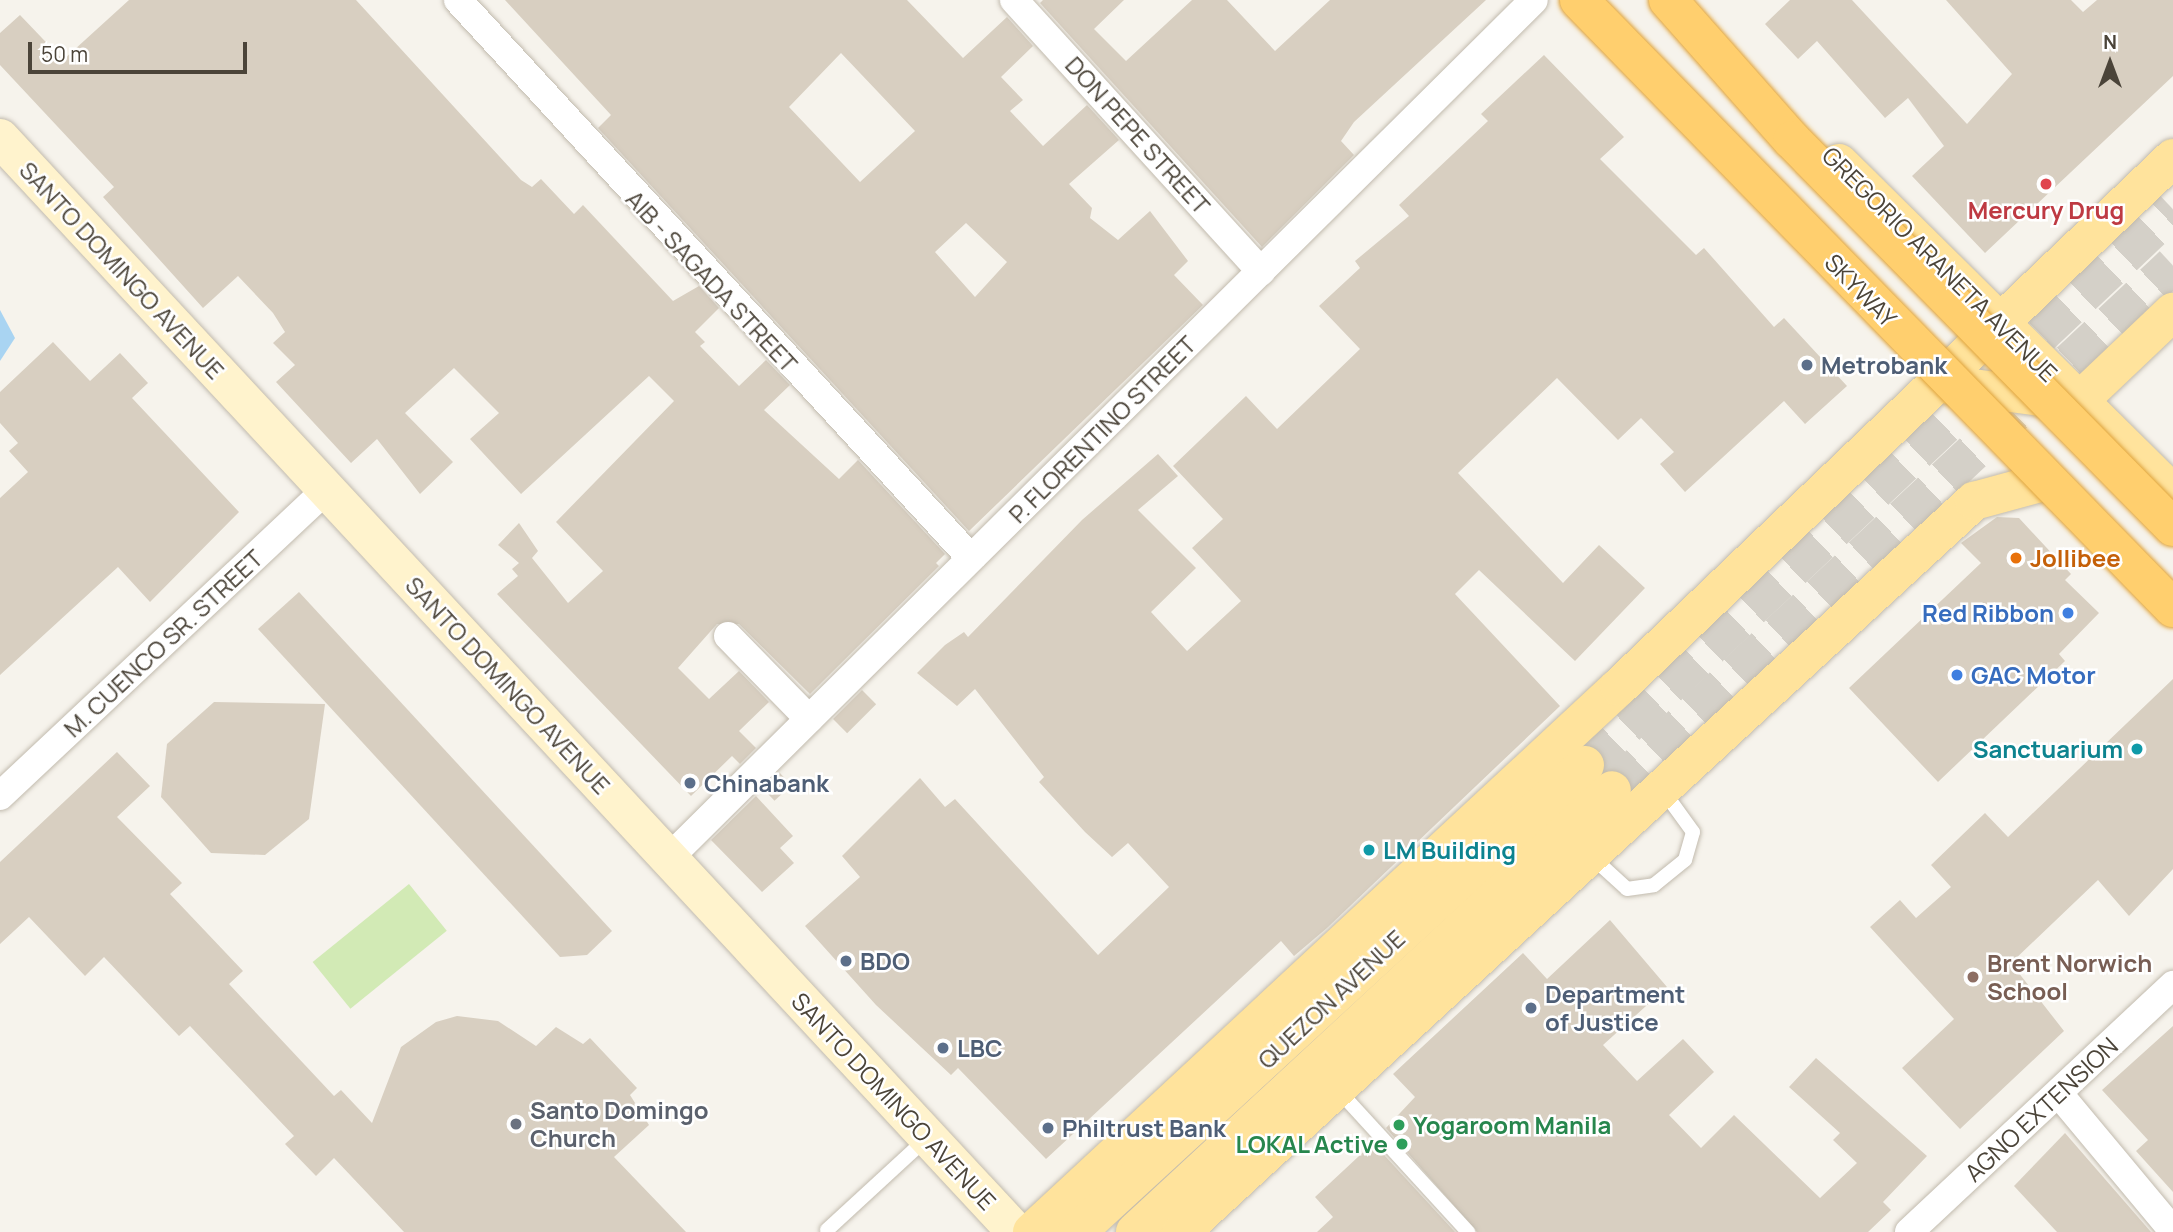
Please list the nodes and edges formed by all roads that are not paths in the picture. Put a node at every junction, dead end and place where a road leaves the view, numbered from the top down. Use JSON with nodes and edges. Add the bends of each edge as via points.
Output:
{"nodes":[{"id":1,"x":458,"y":0,"type":"edge"},
{"id":2,"x":1014,"y":0,"type":"edge"},
{"id":3,"x":1534,"y":0,"type":"edge"},
{"id":4,"x":1564,"y":0,"type":"edge"},
{"id":5,"x":1579,"y":0,"type":"edge"},
{"id":6,"x":1670,"y":0,"type":"edge"},
{"id":7,"x":1688,"y":0,"type":"edge"},
{"id":8,"x":1708,"y":33,"type":"junction"},
{"id":9,"x":0,"y":138,"type":"edge"},
{"id":10,"x":2173,"y":158,"type":"edge"},
{"id":11,"x":1261,"y":271,"type":"junction"},
{"id":12,"x":2173,"y":312,"type":"edge"},
{"id":13,"x":1999,"y":322,"type":"junction"},
{"id":14,"x":1935,"y":383,"type":"junction"},
{"id":15,"x":2078,"y":402,"type":"junction"},
{"id":16,"x":2036,"y":484,"type":"junction"},
{"id":17,"x":326,"y":490,"type":"junction"},
{"id":18,"x":2173,"y":494,"type":"edge"},
{"id":19,"x":2173,"y":527,"type":"edge"},
{"id":20,"x":971,"y":558,"type":"junction"},
{"id":21,"x":2173,"y":608,"type":"edge"},
{"id":22,"x":2173,"y":625,"type":"edge"},
{"id":23,"x":728,"y":636,"type":"dead end"},
{"id":24,"x":810,"y":719,"type":"junction"},
{"id":25,"x":1664,"y":792,"type":"junction"},
{"id":26,"x":0,"y":796,"type":"edge"},
{"id":27,"x":668,"y":858,"type":"junction"},
{"id":28,"x":1592,"y":858,"type":"junction"},
{"id":29,"x":2173,"y":985,"type":"edge"},
{"id":30,"x":1337,"y":1089,"type":"junction"},
{"id":31,"x":2059,"y":1094,"type":"junction"},
{"id":32,"x":928,"y":1137,"type":"junction"},
{"id":33,"x":827,"y":1230,"type":"dead end"},
{"id":34,"x":2173,"y":1231,"type":"edge"},
{"id":35,"x":1016,"y":1232,"type":"edge"},
{"id":36,"x":1032,"y":1232,"type":"edge"},
{"id":37,"x":1077,"y":1232,"type":"edge"},
{"id":38,"x":1135,"y":1232,"type":"edge"},
{"id":39,"x":1181,"y":1232,"type":"edge"},
{"id":40,"x":1468,"y":1232,"type":"edge"},
{"id":41,"x":1909,"y":1232,"type":"edge"}],
"edges":[{"from":1,"to":20,"type":"street","name":"AIB - SAGADA STREET"},
{"from":2,"to":11,"type":"street","name":"DON PEPE STREET"},
{"from":3,"to":11,"type":"street","name":"P. FLORENTINO STREET"},
{"from":4,"to":14,"type":"main road"},
{"from":5,"to":21,"type":"highway","name":"SKYWAY","bridge":true},
{"from":6,"to":8,"type":"main road","name":"GREGORIO ARANETA AVENUE"},
{"from":6,"to":19,"type":"highway","bridge":true,"via":[[1791,140]]},
{"from":7,"to":8,"type":"main road","name":"GREGORIO ARANETA AVENUE"},
{"from":8,"to":13,"type":"main road","name":"GREGORIO ARANETA AVENUE"},
{"from":9,"to":17,"type":"main road","name":"SANTO DOMINGO AVENUE"},
{"from":10,"to":13,"type":"main road"},
{"from":11,"to":20,"type":"street","name":"P. FLORENTINO STREET"},
{"from":12,"to":15,"type":"main road"},
{"from":13,"to":14,"type":"main road"},
{"from":13,"to":15,"type":"main road","name":"GREGORIO ARANETA AVENUE"},
{"from":14,"to":15,"type":"main road"},
{"from":14,"to":16,"type":"main road"},
{"from":14,"to":36,"type":"main road","via":[[1619,687]]},
{"from":15,"to":18,"type":"main road","name":"GREGORIO ARANETA AVENUE"},
{"from":16,"to":22,"type":"main road"},
{"from":16,"to":25,"type":"main road","via":[[1974,501]]},
{"from":17,"to":26,"type":"street","name":"M. CUENCO SR. STREET"},
{"from":17,"to":27,"type":"main road","name":"SANTO DOMINGO AVENUE"},
{"from":20,"to":24,"type":"street","name":"P. FLORENTINO STREET"},
{"from":23,"to":24,"type":"street"},
{"from":24,"to":27,"type":"street","name":"P. FLORENTINO STREET"},
{"from":25,"to":28,"type":"main road"},
{"from":25,"to":28,"type":"lane","via":[[1693,832],[1685,860],[1654,885],[1627,889]]},
{"from":27,"to":32,"type":"main road","name":"SANTO DOMINGO AVENUE"},
{"from":28,"to":30,"type":"main road"},
{"from":29,"to":31,"type":"street","name":"AGNO EXTENSION"},
{"from":30,"to":39,"type":"main road"},
{"from":30,"to":40,"type":"lane"},
{"from":31,"to":34,"type":"street"},
{"from":31,"to":41,"type":"street","name":"AGNO EXTENSION"},
{"from":32,"to":33,"type":"lane"},
{"from":32,"to":35,"type":"main road","name":"SANTO DOMINGO AVENUE"},
{"from":37,"to":38,"type":"main road","name":"QUEZON AVENUE","via":[[1599,778]]}]}
